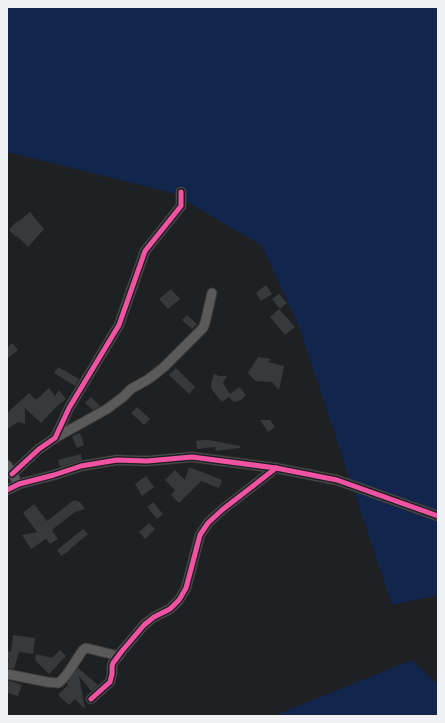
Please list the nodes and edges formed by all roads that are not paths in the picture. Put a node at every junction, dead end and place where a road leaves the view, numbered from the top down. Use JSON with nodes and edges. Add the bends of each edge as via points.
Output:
{"nodes":[{"id":1,"x":181,"y":192,"type":"dead end"},
{"id":2,"x":212,"y":293,"type":"dead end"},
{"id":3,"x":55,"y":438,"type":"junction"},
{"id":4,"x":7,"y":465,"type":"edge"},
{"id":5,"x":276,"y":468,"type":"junction"},
{"id":6,"x":12,"y":474,"type":"junction"},
{"id":7,"x":19,"y":484,"type":"junction"},
{"id":8,"x":7,"y":490,"type":"edge"},
{"id":9,"x":438,"y":516,"type":"edge"},
{"id":10,"x":119,"y":656,"type":"junction"},
{"id":11,"x":7,"y":674,"type":"edge"},
{"id":12,"x":91,"y":699,"type":"dead end"}],
"edges":[{"from":1,"to":3,"type":"street","via":[[181,206],[145,251],[119,325],[69,408]]},
{"from":2,"to":3,"type":"street","via":[[203,328],[164,367],[107,409]]},
{"from":3,"to":6,"type":"street"},
{"from":4,"to":6,"type":"street"},
{"from":5,"to":7,"type":"street","via":[[192,457],[147,461],[117,460],[82,466]]},
{"from":5,"to":9,"type":"street","via":[[337,480]]},
{"from":5,"to":10,"type":"street","via":[[208,523],[200,535],[186,588],[179,600],[170,609],[144,625]]},
{"from":6,"to":7,"type":"street"},
{"from":7,"to":8,"type":"street"},
{"from":10,"to":11,"type":"street","via":[[86,648],[60,683]]},
{"from":10,"to":12,"type":"street","via":[[112,666],[110,682]]}]}
